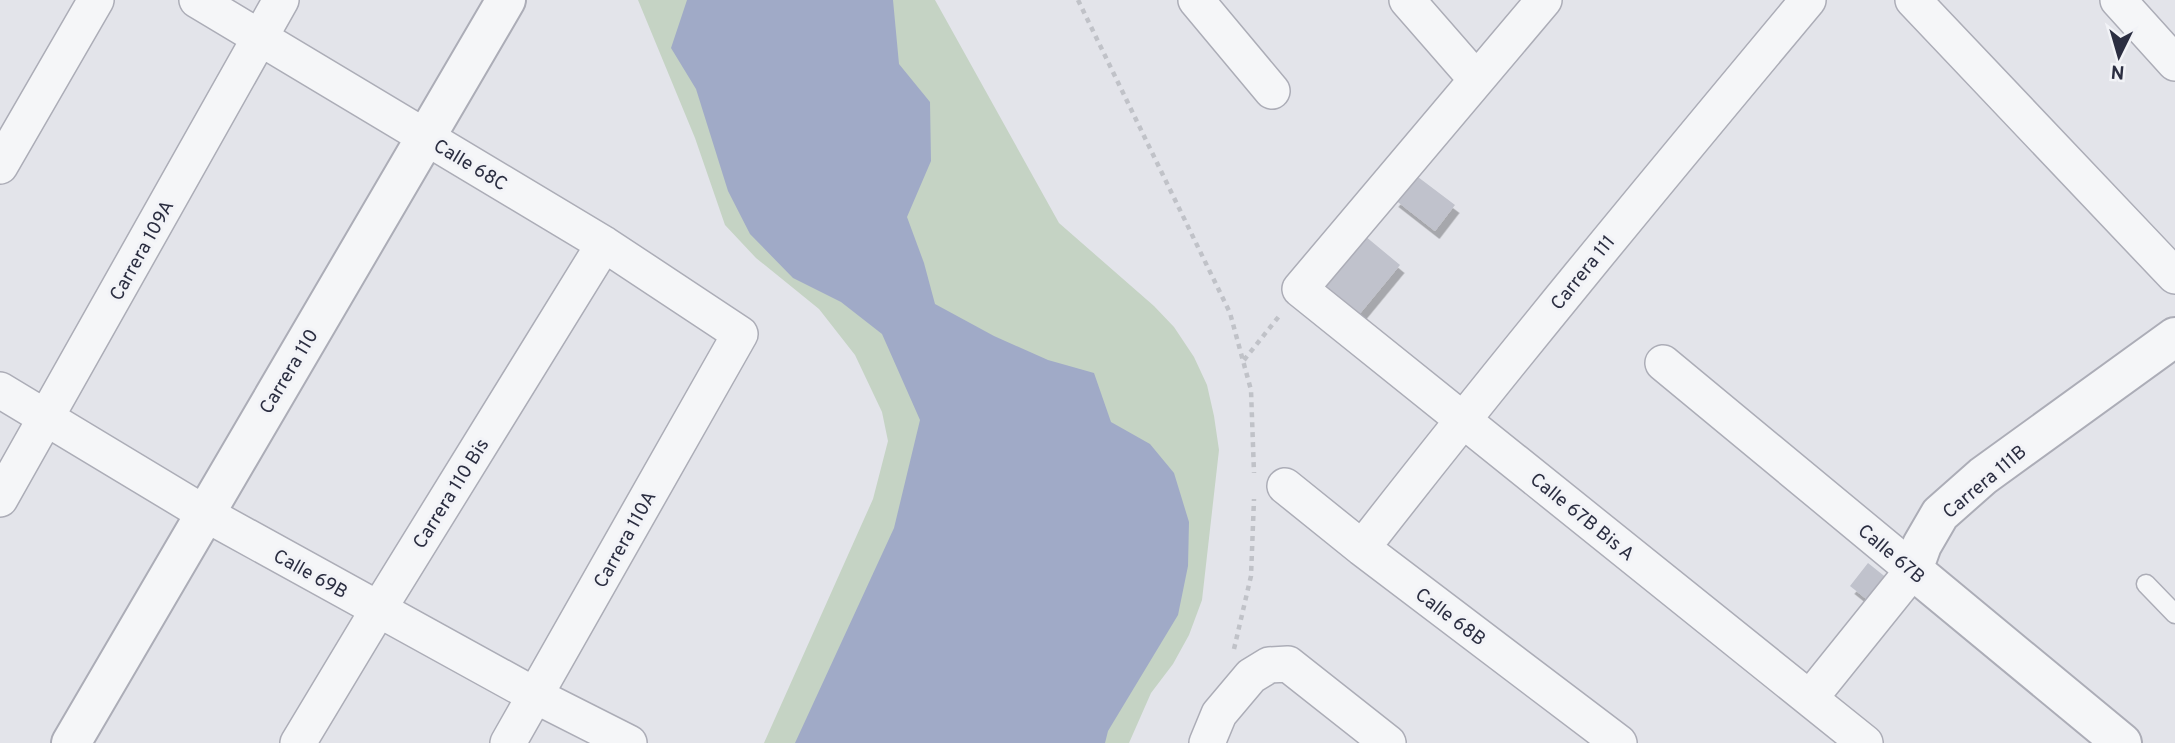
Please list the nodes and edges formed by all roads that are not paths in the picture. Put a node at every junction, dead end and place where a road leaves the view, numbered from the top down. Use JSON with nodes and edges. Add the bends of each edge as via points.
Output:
{"nodes":[{"id":1,"x":96,"y":0,"type":"edge"},
{"id":2,"x":197,"y":0,"type":"edge"},
{"id":3,"x":281,"y":0,"type":"edge"},
{"id":4,"x":506,"y":0,"type":"edge"},
{"id":5,"x":1196,"y":0,"type":"edge"},
{"id":6,"x":1407,"y":0,"type":"edge"},
{"id":7,"x":1544,"y":0,"type":"edge"},
{"id":8,"x":1808,"y":0,"type":"edge"},
{"id":9,"x":1913,"y":0,"type":"edge"},
{"id":10,"x":2118,"y":0,"type":"edge"},
{"id":11,"x":260,"y":36,"type":"junction"},
{"id":12,"x":2175,"y":62,"type":"edge"},
{"id":13,"x":1476,"y":79,"type":"junction"},
{"id":14,"x":1272,"y":91,"type":"dead end"},
{"id":15,"x":426,"y":137,"type":"junction"},
{"id":16,"x":0,"y":166,"type":"edge"},
{"id":17,"x":604,"y":244,"type":"junction"},
{"id":18,"x":2175,"y":276,"type":"edge"},
{"id":19,"x":740,"y":334,"type":"joint"},
{"id":20,"x":2175,"y":337,"type":"edge"},
{"id":21,"x":1663,"y":363,"type":"dead end"},
{"id":22,"x":0,"y":390,"type":"edge"},
{"id":23,"x":47,"y":418,"type":"junction"},
{"id":24,"x":1462,"y":419,"type":"junction"},
{"id":25,"x":1265,"y":487,"type":"road end"},
{"id":26,"x":0,"y":499,"type":"edge"},
{"id":27,"x":204,"y":513,"type":"junction"},
{"id":28,"x":1362,"y":548,"type":"junction"},
{"id":29,"x":1913,"y":570,"type":"junction"},
{"id":30,"x":2146,"y":584,"type":"dead end"},
{"id":31,"x":378,"y":610,"type":"junction"},
{"id":32,"x":2175,"y":614,"type":"edge"},
{"id":33,"x":536,"y":696,"type":"junction"},
{"id":34,"x":1810,"y":698,"type":"junction"},
{"id":35,"x":71,"y":743,"type":"edge"},
{"id":36,"x":298,"y":743,"type":"edge"},
{"id":37,"x":509,"y":743,"type":"edge"},
{"id":38,"x":629,"y":743,"type":"edge"},
{"id":39,"x":1207,"y":743,"type":"edge"},
{"id":40,"x":1388,"y":743,"type":"edge"},
{"id":41,"x":1619,"y":743,"type":"edge"},
{"id":42,"x":1865,"y":743,"type":"edge"},
{"id":43,"x":2122,"y":743,"type":"edge"}],
"edges":[{"from":1,"to":16,"type":"street"},
{"from":2,"to":11,"type":"street","name":"Calle 68C"},
{"from":3,"to":11,"type":"street","name":"Carrera 109A"},
{"from":4,"to":15,"type":"street","name":"Carrera 110"},
{"from":5,"to":14,"type":"street"},
{"from":6,"to":13,"type":"street"},
{"from":7,"to":13,"type":"street"},
{"from":8,"to":24,"type":"street","name":"Carrera 111"},
{"from":9,"to":18,"type":"street"},
{"from":10,"to":12,"type":"street"},
{"from":11,"to":15,"type":"street","name":"Calle 68C"},
{"from":11,"to":23,"type":"street","name":"Carrera 109A"},
{"from":13,"to":24,"type":"street","name":"Calle 67B Bis A","via":[[1300,289]]},
{"from":15,"to":17,"type":"street","name":"Calle 68C"},
{"from":15,"to":27,"type":"street","name":"Carrera 110"},
{"from":17,"to":19,"type":"street","name":"Calle 68C"},
{"from":17,"to":31,"type":"street","name":"Carrera 110 Bis"},
{"from":19,"to":33,"type":"street","name":"Carrera 110A"},
{"from":20,"to":29,"type":"street","name":"Carrera 111B","via":[[1983,477],[1940,514]]},
{"from":21,"to":29,"type":"street","name":"Calle 67B"},
{"from":22,"to":23,"type":"street","name":"Calle 69B"},
{"from":23,"to":26,"type":"street","name":"Carrera 109A"},
{"from":23,"to":27,"type":"street","name":"Calle 69B"},
{"from":24,"to":28,"type":"street","name":"Carrera 111"},
{"from":24,"to":34,"type":"street","name":"Calle 67B Bis A"},
{"from":25,"to":28,"type":"street","name":"Calle 68B"},
{"from":27,"to":31,"type":"street","name":"Calle 69B"},
{"from":27,"to":35,"type":"street","name":"Carrera 110"},
{"from":28,"to":41,"type":"street","name":"Calle 68B"},
{"from":29,"to":34,"type":"street","name":"Carrera 111B"},
{"from":29,"to":43,"type":"street","name":"Calle 67B"},
{"from":30,"to":32,"type":"lane"},
{"from":31,"to":33,"type":"street","name":"Calle 69B"},
{"from":31,"to":36,"type":"street","name":"Carrera 110 Bis"},
{"from":33,"to":37,"type":"street","name":"Carrera 110A"},
{"from":33,"to":38,"type":"street","name":"Calle 69B"},
{"from":34,"to":42,"type":"street","name":"Calle 67B Bis A"},
{"from":39,"to":40,"type":"street","via":[[1219,714],[1251,676],[1269,665],[1288,664]]}]}
